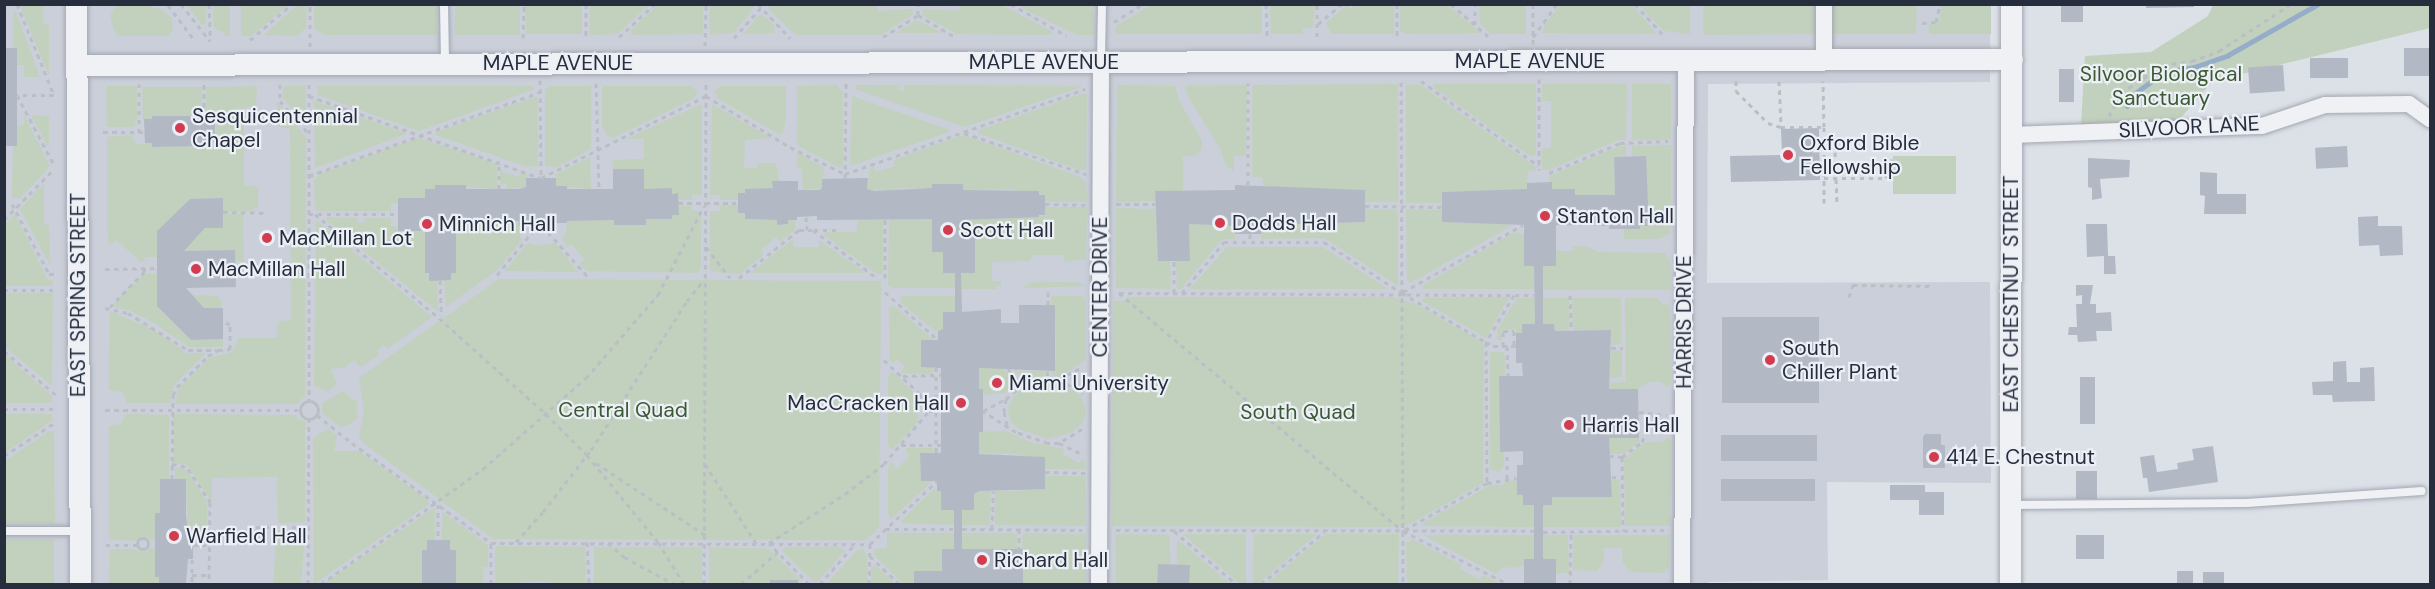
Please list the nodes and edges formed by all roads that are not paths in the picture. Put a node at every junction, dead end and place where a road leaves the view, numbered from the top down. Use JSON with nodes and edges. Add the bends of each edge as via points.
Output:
{"nodes":[{"id":1,"x":76,"y":4,"type":"edge"},
{"id":2,"x":444,"y":4,"type":"edge"},
{"id":3,"x":1102,"y":4,"type":"edge"},
{"id":4,"x":1824,"y":4,"type":"edge"},
{"id":5,"x":2011,"y":4,"type":"edge"},
{"id":6,"x":1686,"y":60,"type":"junction"},
{"id":7,"x":1824,"y":60,"type":"junction"},
{"id":8,"x":2012,"y":60,"type":"junction"},
{"id":9,"x":1101,"y":62,"type":"junction"},
{"id":10,"x":445,"y":64,"type":"junction"},
{"id":11,"x":76,"y":65,"type":"junction"},
{"id":12,"x":2430,"y":119,"type":"edge"},
{"id":13,"x":2011,"y":135,"type":"junction"},
{"id":14,"x":2422,"y":491,"type":"dead end"},
{"id":15,"x":2010,"y":505,"type":"junction"},
{"id":16,"x":4,"y":531,"type":"edge"},
{"id":17,"x":79,"y":531,"type":"junction"},
{"id":18,"x":80,"y":585,"type":"edge"},
{"id":19,"x":1099,"y":585,"type":"edge"},
{"id":20,"x":1682,"y":585,"type":"edge"},
{"id":21,"x":2010,"y":585,"type":"edge"}],
"edges":[{"from":1,"to":11,"type":"street","name":"EAST SPRING STREET"},
{"from":2,"to":10,"type":"lane"},
{"from":3,"to":9,"type":"lane"},
{"from":4,"to":7,"type":"street"},
{"from":5,"to":8,"type":"street","name":"EAST CHESTNUT STREET"},
{"from":6,"to":7,"type":"street","name":"MAPLE AVENUE"},
{"from":6,"to":9,"type":"street","name":"MAPLE AVENUE"},
{"from":6,"to":20,"type":"street","name":"HARRIS DRIVE"},
{"from":7,"to":8,"type":"street","name":"MAPLE AVENUE"},
{"from":8,"to":13,"type":"street","name":"EAST CHESTNUT STREET"},
{"from":9,"to":10,"type":"street","name":"MAPLE AVENUE"},
{"from":9,"to":19,"type":"street","name":"CENTER DRIVE"},
{"from":10,"to":11,"type":"street","name":"MAPLE AVENUE"},
{"from":11,"to":17,"type":"street","name":"EAST SPRING STREET"},
{"from":12,"to":13,"type":"street","name":"SILVOOR LANE","via":[[2409,104],[2325,105],[2262,126]]},
{"from":13,"to":15,"type":"street","name":"EAST CHESTNUT STREET"},
{"from":14,"to":15,"type":"lane","via":[[2247,503]]},
{"from":15,"to":21,"type":"street","name":"EAST CHESTNUT STREET"},
{"from":16,"to":17,"type":"lane"},
{"from":17,"to":18,"type":"street","name":"EAST SPRING STREET"}]}
